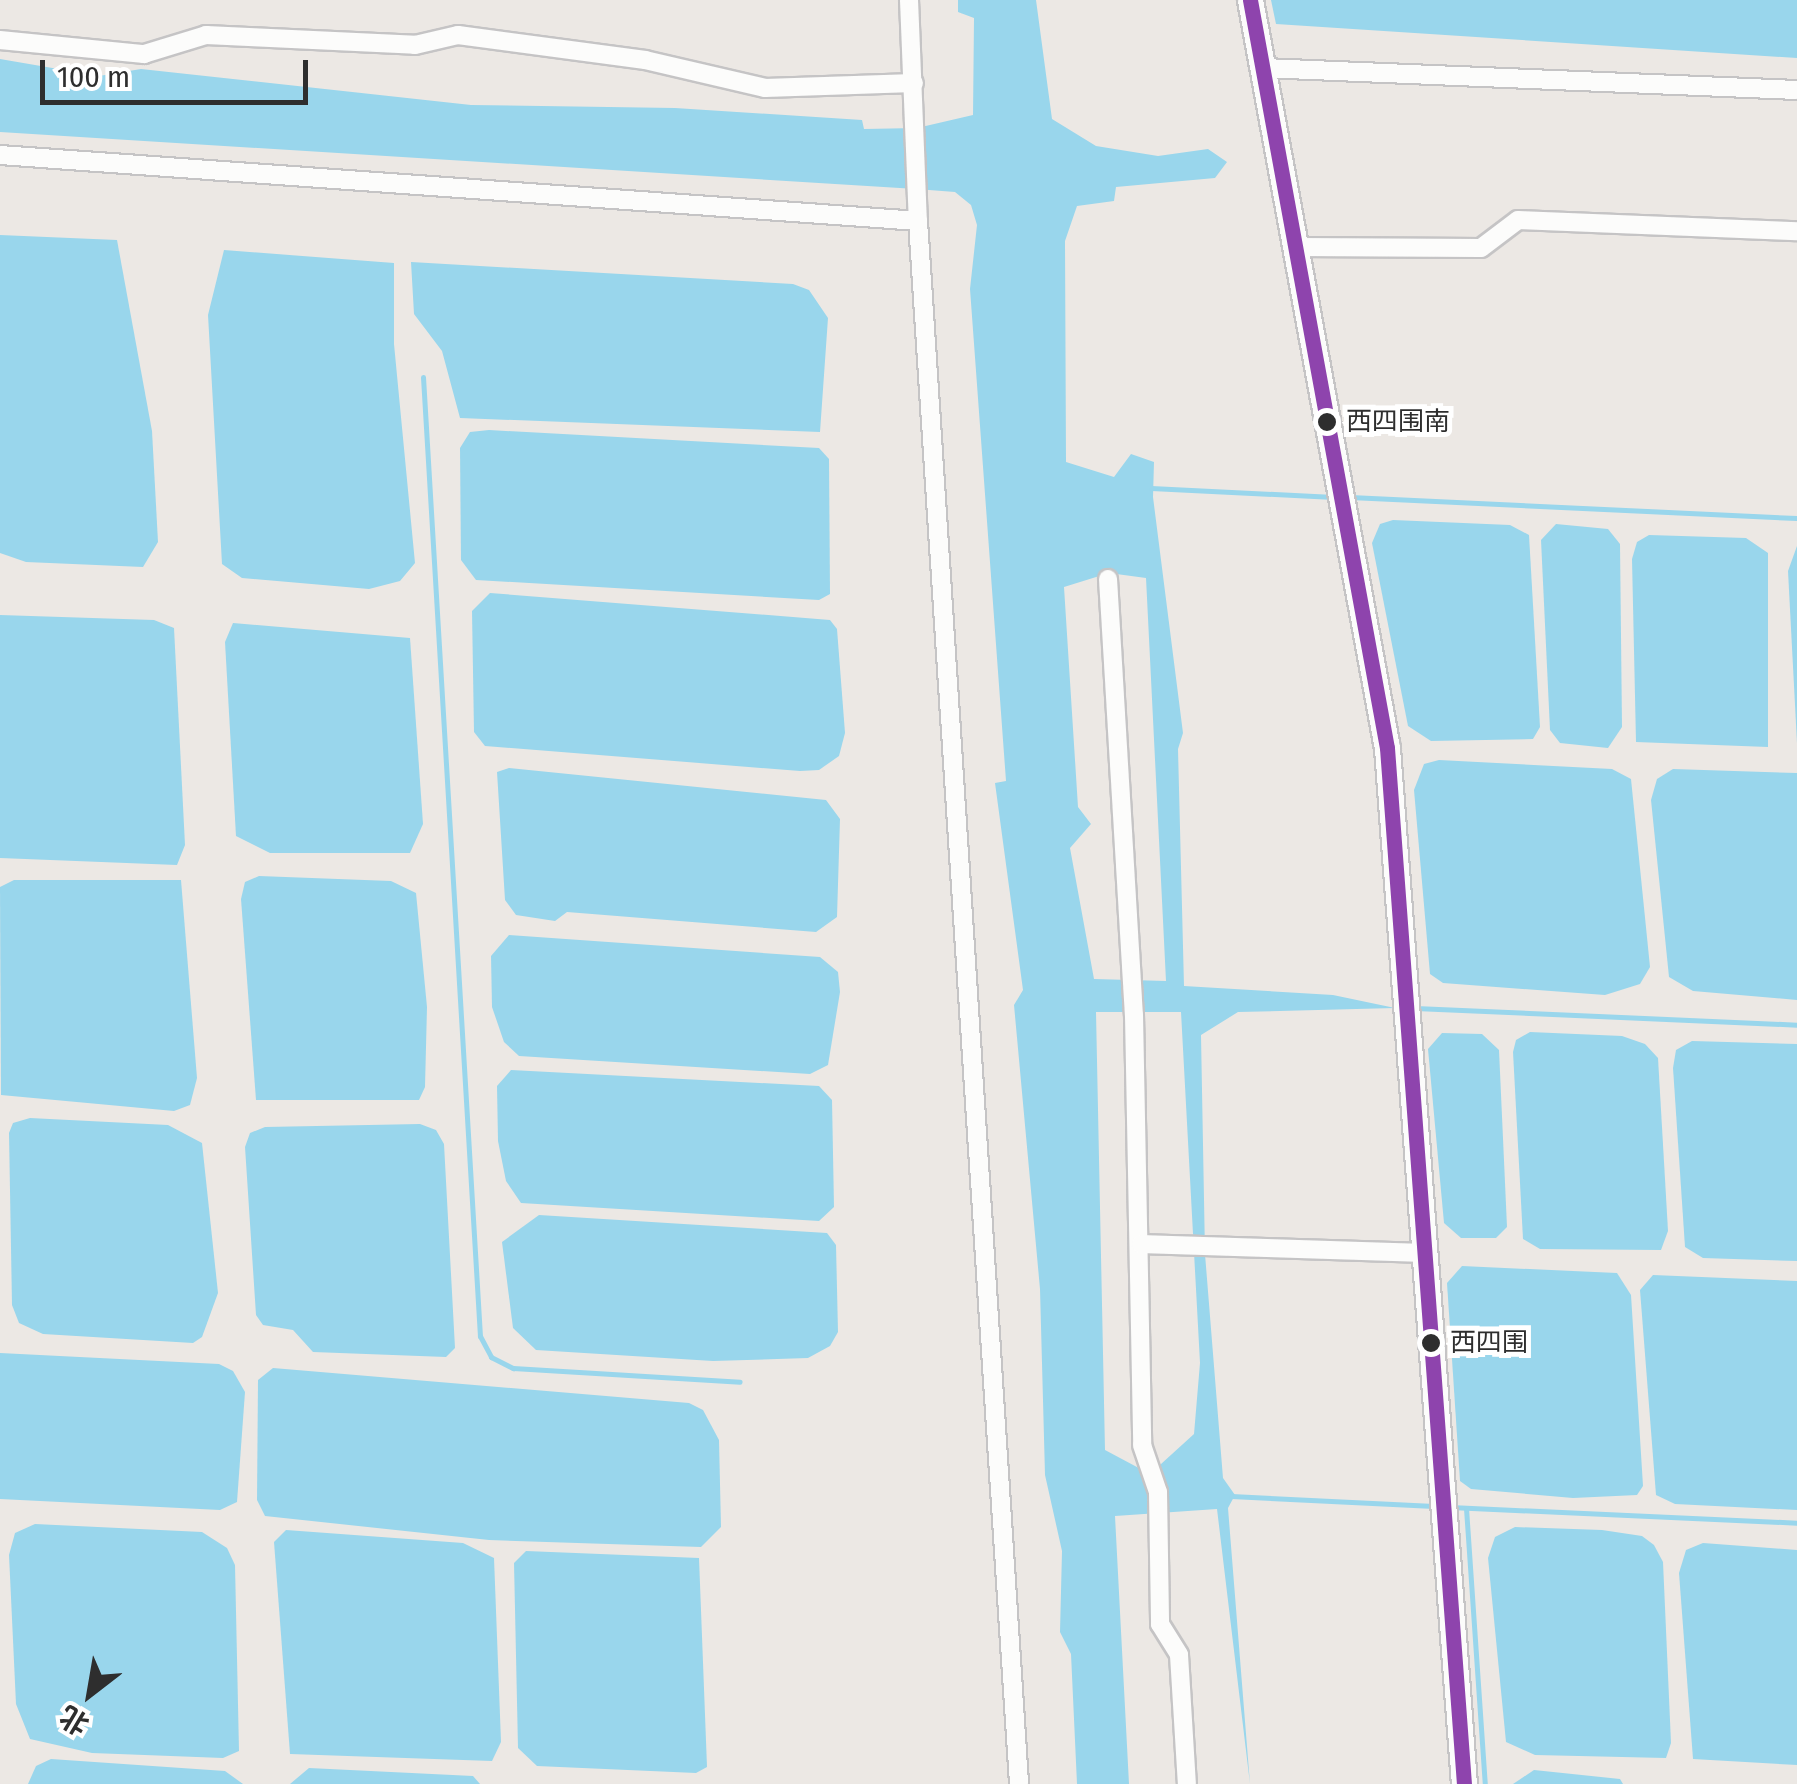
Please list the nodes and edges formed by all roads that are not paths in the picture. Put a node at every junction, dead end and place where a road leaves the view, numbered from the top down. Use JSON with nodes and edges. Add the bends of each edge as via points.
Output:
{"nodes":[{"id":1,"x":909,"y":0,"type":"edge"},
{"id":2,"x":1250,"y":0,"type":"edge"},
{"id":3,"x":0,"y":40,"type":"edge"},
{"id":4,"x":1263,"y":68,"type":"junction"},
{"id":5,"x":914,"y":83,"type":"junction"},
{"id":6,"x":1797,"y":90,"type":"edge"},
{"id":7,"x":0,"y":155,"type":"edge"},
{"id":8,"x":918,"y":220,"type":"junction"},
{"id":9,"x":1797,"y":231,"type":"edge"},
{"id":10,"x":1296,"y":247,"type":"junction"},
{"id":11,"x":1108,"y":579,"type":"dead end"},
{"id":12,"x":1141,"y":1244,"type":"dead end"},
{"id":13,"x":1424,"y":1253,"type":"junction"},
{"id":14,"x":1019,"y":1784,"type":"edge"},
{"id":15,"x":1187,"y":1784,"type":"edge"},
{"id":16,"x":1464,"y":1784,"type":"edge"}],
"edges":[{"from":1,"to":5,"type":"street"},
{"from":2,"to":4,"type":"street"},
{"from":3,"to":5,"type":"street","via":[[144,54],[206,35],[415,45],[458,35],[645,60],[765,88]]},
{"from":4,"to":6,"type":"street"},
{"from":4,"to":10,"type":"street"},
{"from":5,"to":8,"type":"street"},
{"from":7,"to":8,"type":"street"},
{"from":8,"to":14,"type":"street"},
{"from":9,"to":10,"type":"street","via":[[1518,220],[1482,248]]},
{"from":10,"to":13,"type":"street","via":[[1387,748]]},
{"from":11,"to":15,"type":"street","via":[[1134,1015],[1142,1445],[1158,1492],[1160,1624],[1179,1655]]},
{"from":12,"to":13,"type":"street"},
{"from":13,"to":16,"type":"street"}]}
